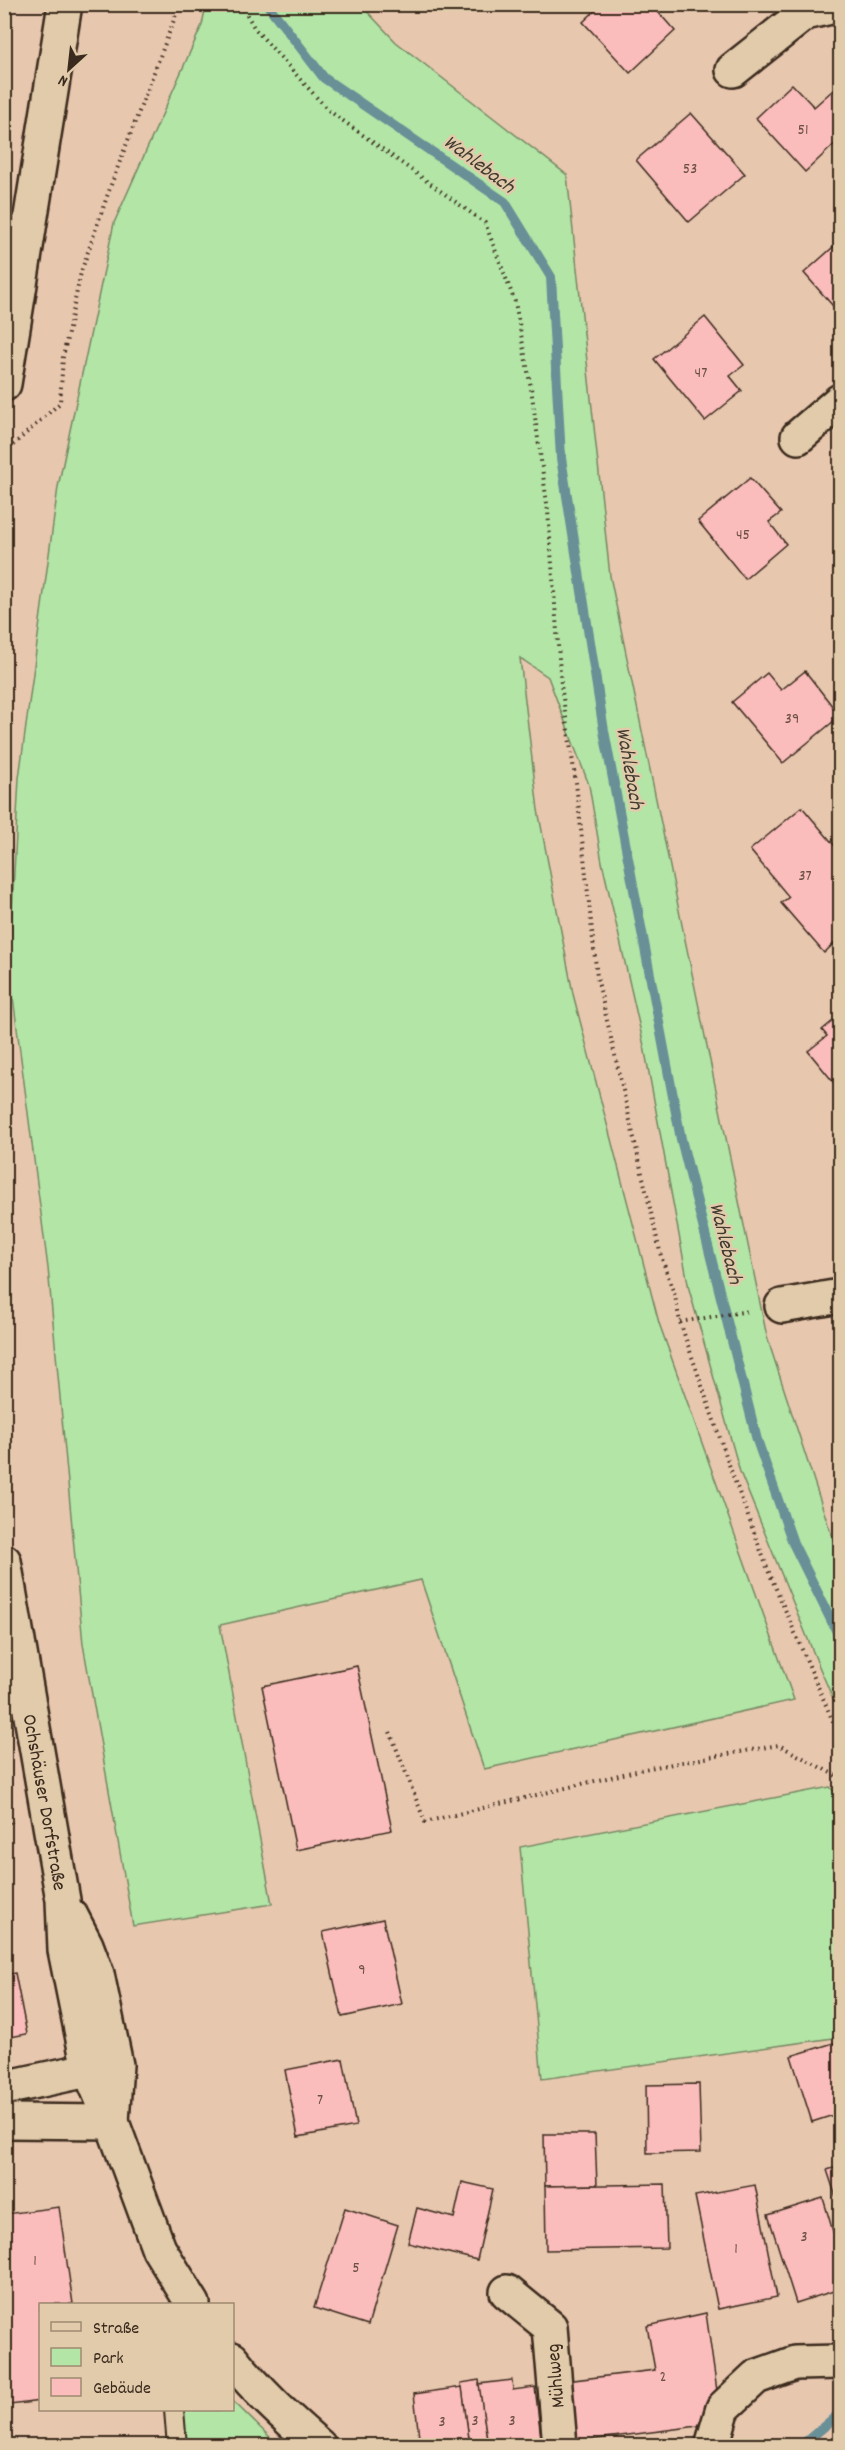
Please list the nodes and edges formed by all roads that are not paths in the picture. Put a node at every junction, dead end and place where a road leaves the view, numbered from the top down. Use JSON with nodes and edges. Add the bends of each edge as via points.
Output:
{"nodes":[{"id":1,"x":65,"y":4,"type":"edge"},
{"id":2,"x":840,"y":5,"type":"edge"},
{"id":3,"x":733,"y":69,"type":"dead end"},
{"id":4,"x":4,"y":384,"type":"edge"},
{"id":5,"x":840,"y":401,"type":"edge"},
{"id":6,"x":798,"y":437,"type":"dead end"},
{"id":7,"x":840,"y":1296,"type":"edge"},
{"id":8,"x":782,"y":1306,"type":"dead end"},
{"id":9,"x":4,"y":1562,"type":"edge"},
{"id":10,"x":102,"y":2067,"type":"junction"},
{"id":11,"x":4,"y":2088,"type":"edge"},
{"id":12,"x":4,"y":2121,"type":"edge"},
{"id":13,"x":112,"y":2122,"type":"junction"},
{"id":14,"x":507,"y":2292,"type":"dead end"},
{"id":15,"x":192,"y":2303,"type":"edge"},
{"id":16,"x":234,"y":2362,"type":"edge"},
{"id":17,"x":840,"y":2362,"type":"edge"},
{"id":18,"x":174,"y":2411,"type":"edge"},
{"id":19,"x":177,"y":2445,"type":"edge"},
{"id":20,"x":319,"y":2445,"type":"edge"},
{"id":21,"x":560,"y":2445,"type":"edge"},
{"id":22,"x":712,"y":2445,"type":"edge"}],
"edges":[{"from":1,"to":4,"type":"main road"},
{"from":2,"to":3,"type":"main road","via":[[805,13]]},
{"from":5,"to":6,"type":"main road"},
{"from":7,"to":8,"type":"main road"},
{"from":9,"to":10,"type":"main road","name":"Ochshäuser Dorfstraße","via":[[63,1900],[65,1950]]},
{"from":10,"to":11,"type":"main road"},
{"from":10,"to":13,"type":"main road","name":"Ochshäuser Dorfstraße"},
{"from":12,"to":13,"type":"main road"},
{"from":13,"to":15,"type":"main road","name":"Ochshäuser Dorfstraße","via":[[159,2248]]},
{"from":14,"to":21,"type":"main road","name":"Mühlweg","via":[[549,2326]]},
{"from":16,"to":20,"type":"main road","via":[[249,2381]]},
{"from":17,"to":22,"type":"main road","via":[[795,2363],[756,2377],[723,2408]]},
{"from":18,"to":19,"type":"lane"}]}
